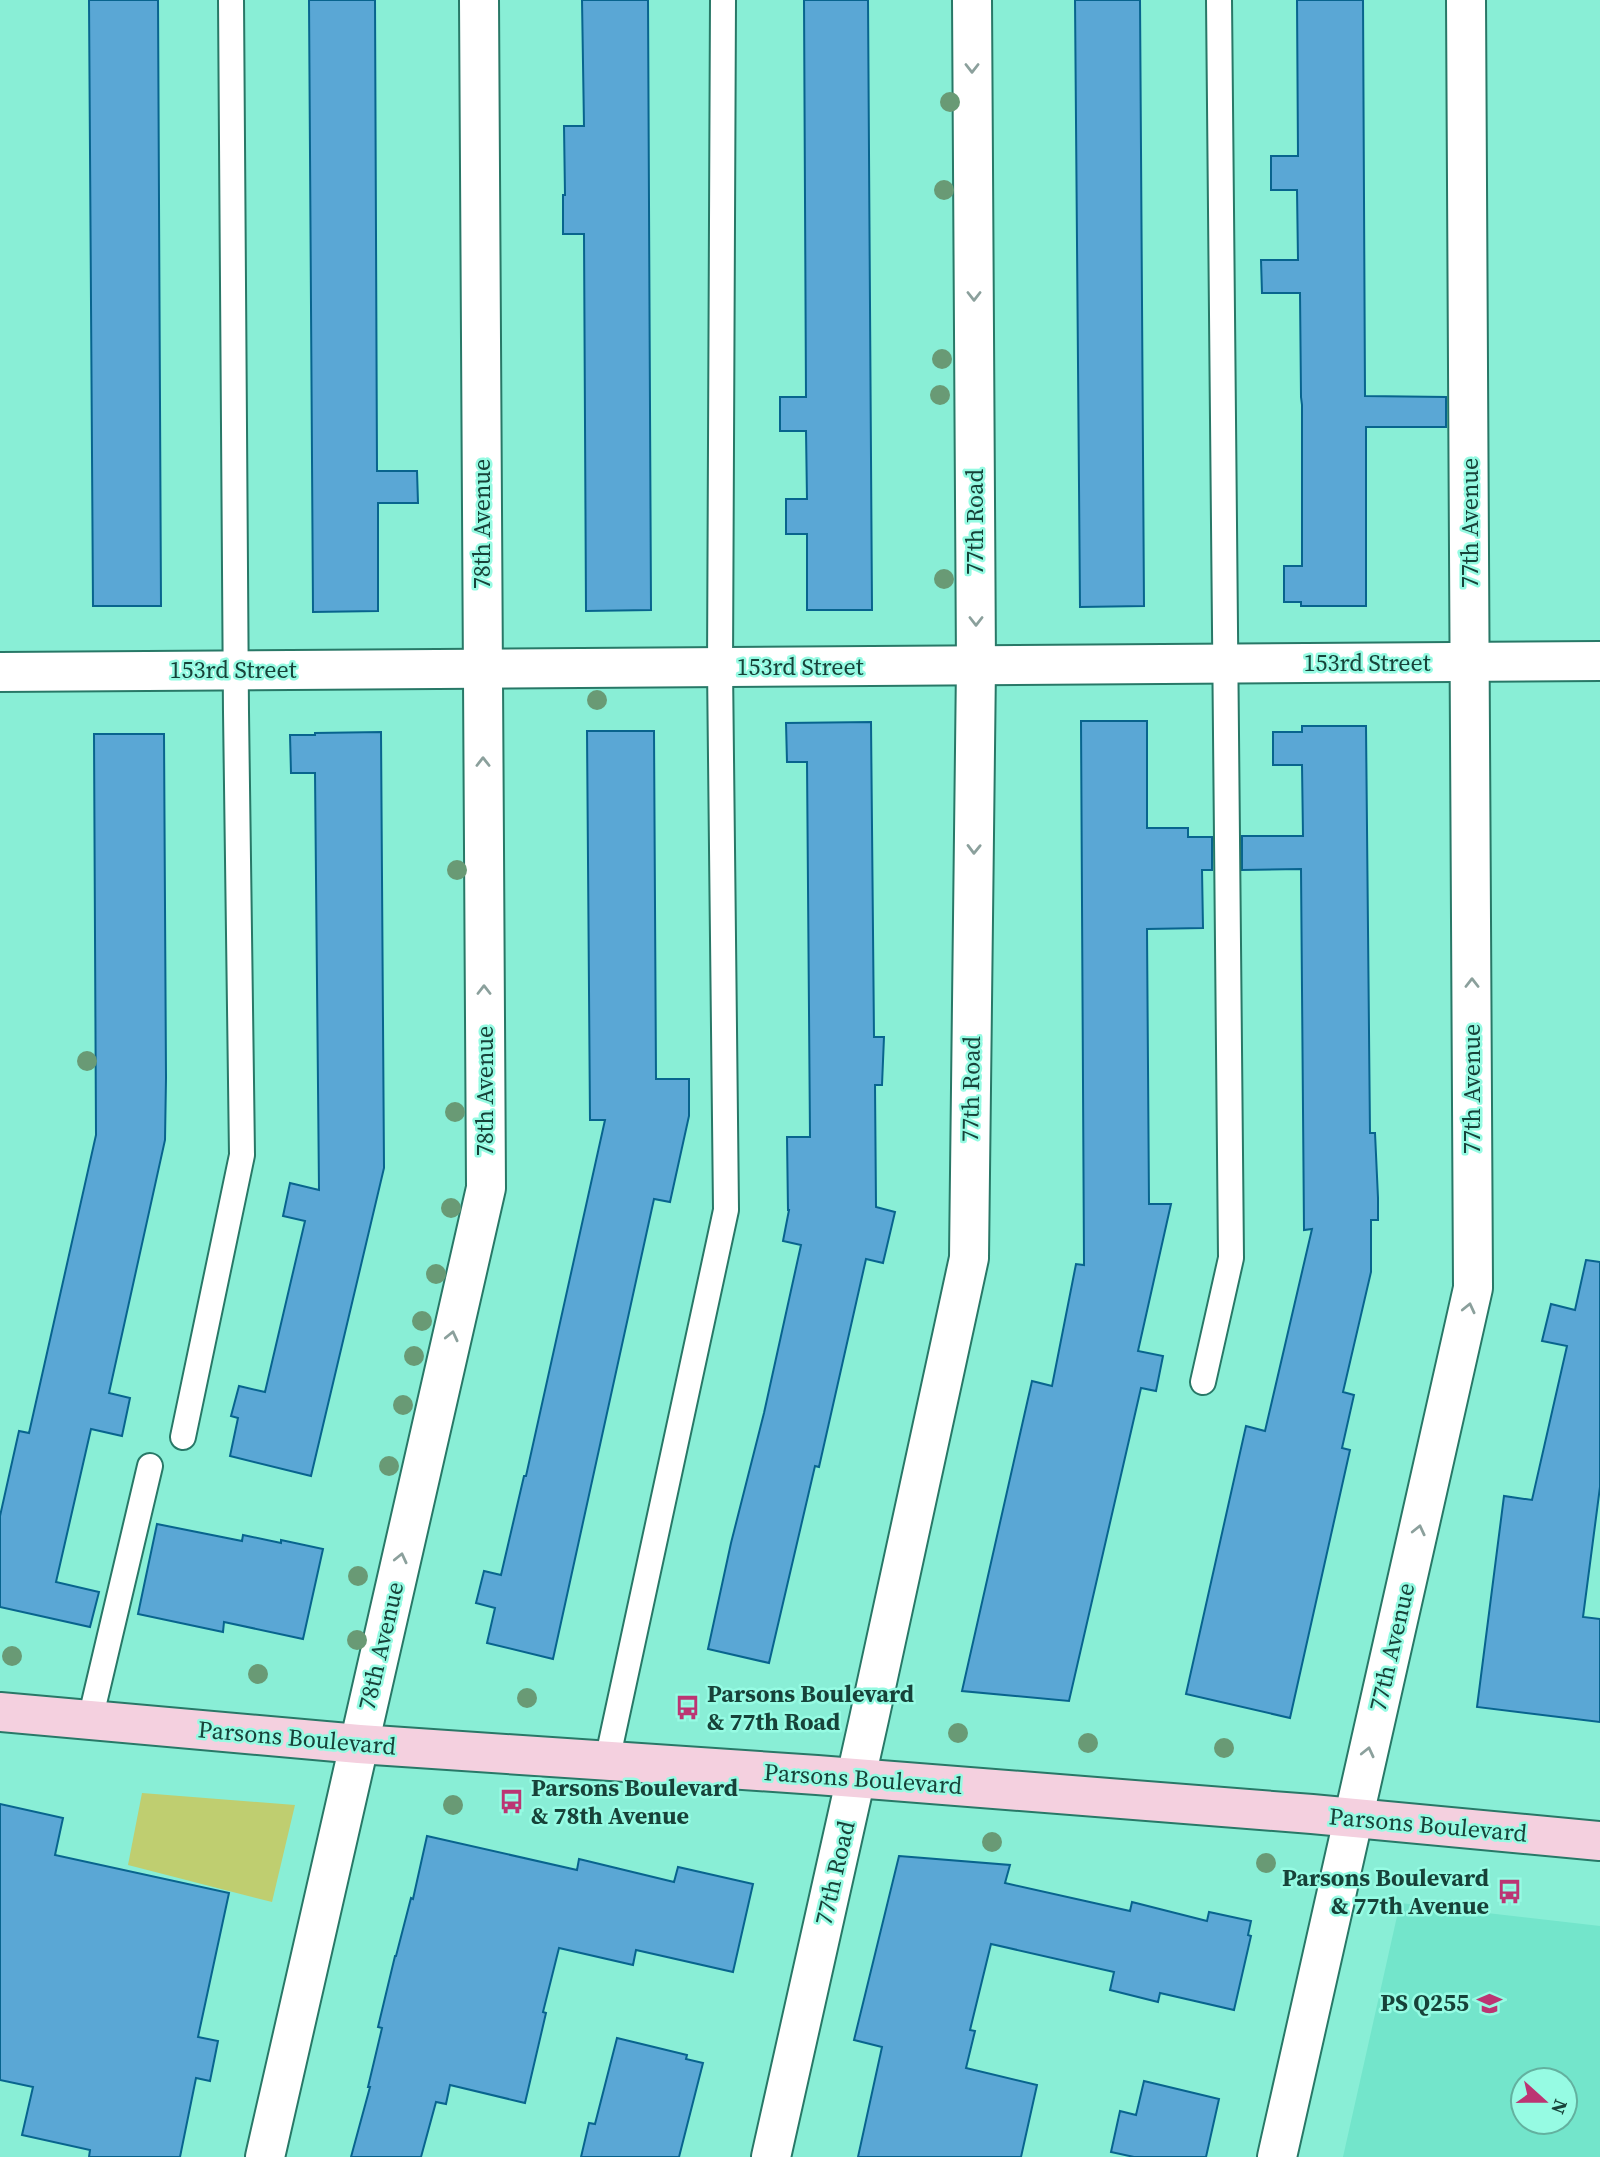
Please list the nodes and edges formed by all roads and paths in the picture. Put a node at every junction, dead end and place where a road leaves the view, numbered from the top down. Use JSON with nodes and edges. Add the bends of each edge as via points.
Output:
{"nodes":[{"id":1,"x":231,"y":0,"type":"edge"},
{"id":2,"x":479,"y":0,"type":"edge"},
{"id":3,"x":723,"y":0,"type":"edge"},
{"id":4,"x":972,"y":0,"type":"edge"},
{"id":5,"x":1219,"y":0,"type":"edge"},
{"id":6,"x":1466,"y":0,"type":"edge"},
{"id":7,"x":1600,"y":662,"type":"edge"},
{"id":8,"x":1471,"y":663,"type":"junction"},
{"id":9,"x":1226,"y":664,"type":"junction"},
{"id":10,"x":976,"y":665,"type":"junction"},
{"id":11,"x":720,"y":667,"type":"junction"},
{"id":12,"x":483,"y":669,"type":"junction"},
{"id":13,"x":236,"y":671,"type":"junction"},
{"id":14,"x":0,"y":672,"type":"edge"},
{"id":15,"x":1202,"y":1382,"type":"dead end"},
{"id":16,"x":183,"y":1437,"type":"dead end"},
{"id":17,"x":150,"y":1466,"type":"dead end"},
{"id":18,"x":0,"y":1712,"type":"edge"},
{"id":19,"x":90,"y":1720,"type":"junction"},
{"id":20,"x":359,"y":1744,"type":"junction"},
{"id":21,"x":607,"y":1761,"type":"junction"},
{"id":22,"x":856,"y":1778,"type":"junction"},
{"id":23,"x":1354,"y":1818,"type":"junction"},
{"id":24,"x":1600,"y":1841,"type":"edge"},
{"id":25,"x":265,"y":2157,"type":"edge"},
{"id":26,"x":771,"y":2157,"type":"edge"},
{"id":27,"x":1277,"y":2157,"type":"edge"}],
"edges":[{"from":1,"to":13,"type":"lane"},
{"from":2,"to":12,"type":"street","name":"78th Avenue"},
{"from":3,"to":11,"type":"lane"},
{"from":4,"to":10,"type":"street","name":"77th Road","one_way":true},
{"from":5,"to":9,"type":"lane"},
{"from":6,"to":8,"type":"street","name":"77th Avenue"},
{"from":7,"to":8,"type":"street","name":"153rd Street"},
{"from":8,"to":9,"type":"street","name":"153rd Street"},
{"from":23,"to":8,"type":"street","name":"77th Avenue","one_way":true,"via":[[1473,1288]]},
{"from":9,"to":10,"type":"street","name":"153rd Street"},
{"from":9,"to":15,"type":"lane","via":[[1231,1258]]},
{"from":10,"to":11,"type":"street","name":"153rd Street"},
{"from":10,"to":22,"type":"street","name":"77th Road","one_way":true,"via":[[970,1258]]},
{"from":11,"to":12,"type":"street","name":"153rd Street"},
{"from":11,"to":21,"type":"lane","via":[[726,1210]]},
{"from":12,"to":13,"type":"street","name":"153rd Street"},
{"from":20,"to":12,"type":"street","name":"78th Avenue","one_way":true,"via":[[486,1188]]},
{"from":13,"to":14,"type":"street","name":"153rd Street"},
{"from":13,"to":16,"type":"lane","via":[[242,1155]]},
{"from":17,"to":19,"type":"lane"},
{"from":18,"to":19,"type":"main road","name":"Parsons Boulevard"},
{"from":19,"to":20,"type":"main road","name":"Parsons Boulevard"},
{"from":20,"to":21,"type":"main road","name":"Parsons Boulevard"},
{"from":20,"to":25,"type":"street","name":"78th Avenue"},
{"from":21,"to":22,"type":"main road","name":"Parsons Boulevard"},
{"from":22,"to":23,"type":"main road","name":"Parsons Boulevard"},
{"from":22,"to":26,"type":"street","name":"77th Road"},
{"from":23,"to":24,"type":"main road","name":"Parsons Boulevard"},
{"from":23,"to":27,"type":"street","name":"77th Avenue"}]}
